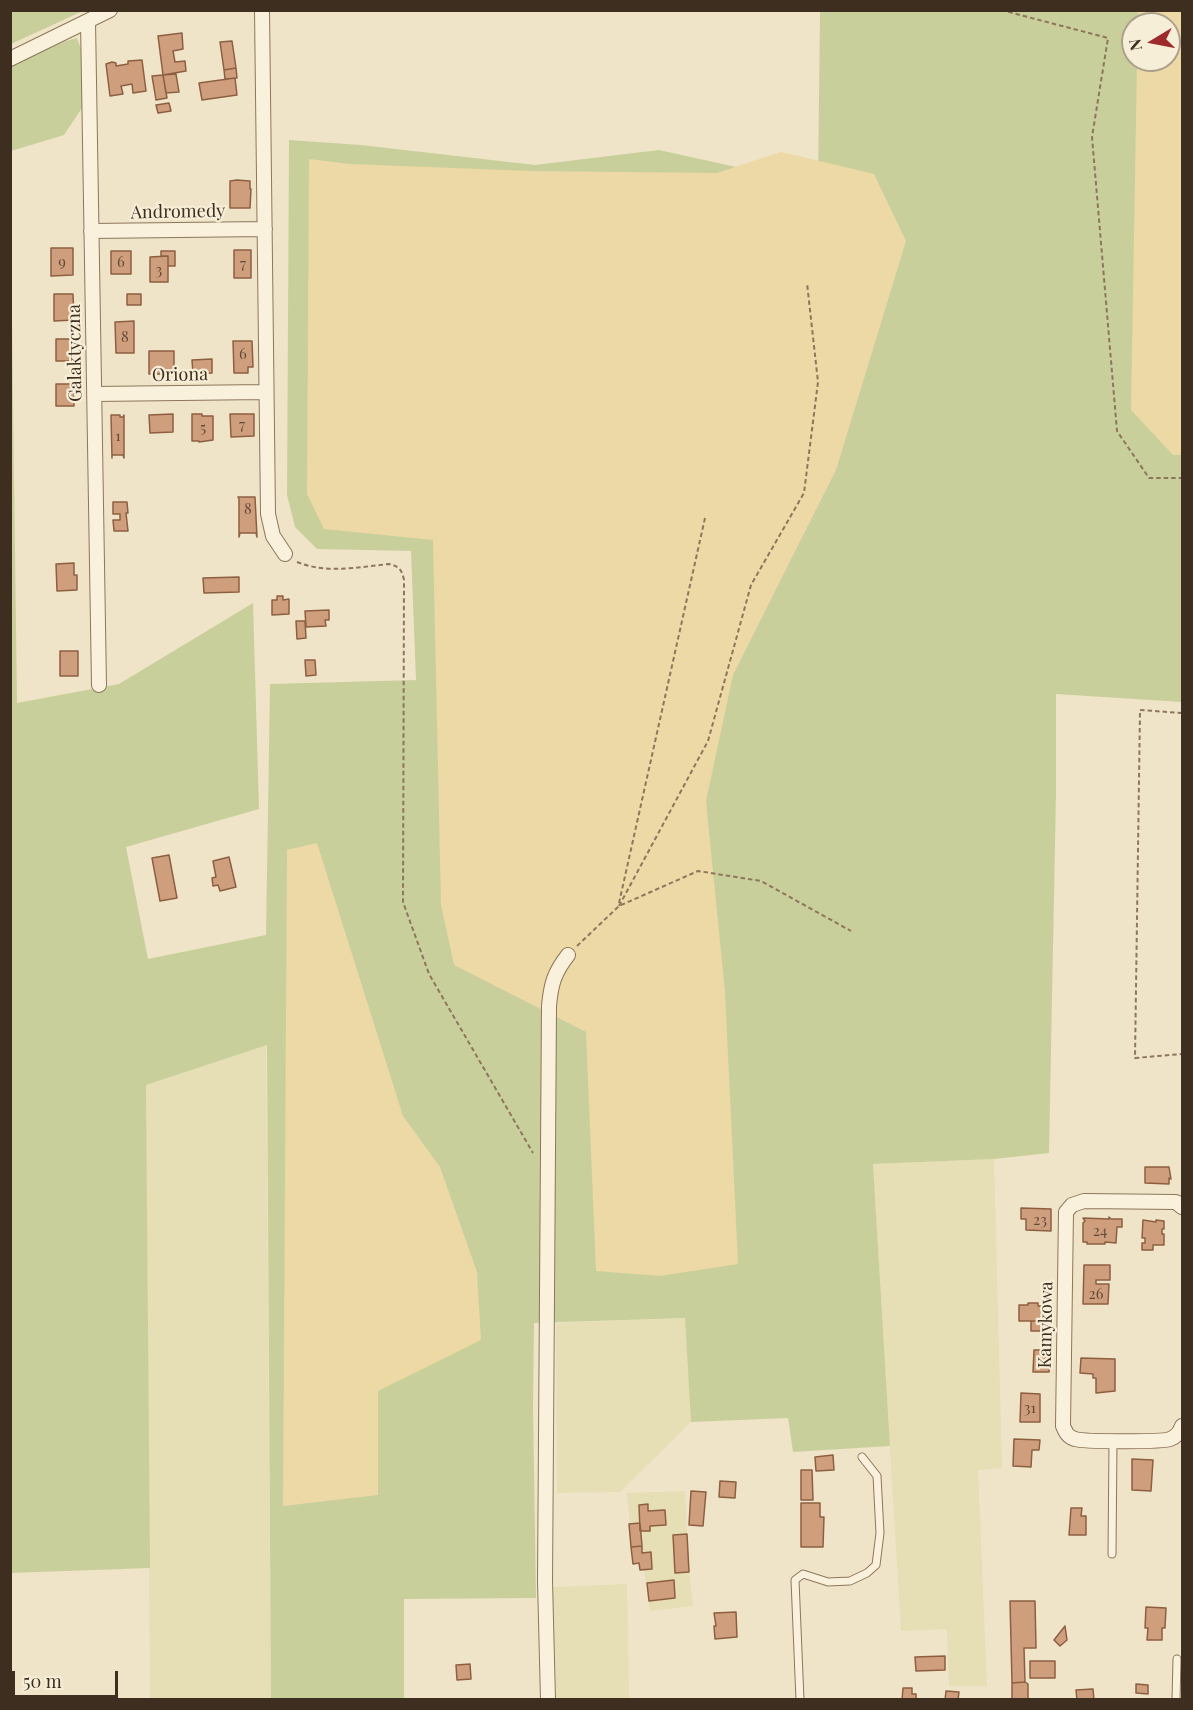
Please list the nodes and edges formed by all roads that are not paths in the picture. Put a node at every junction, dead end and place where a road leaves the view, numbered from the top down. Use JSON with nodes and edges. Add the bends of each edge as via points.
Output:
{"nodes":[{"id":1,"x":110,"y":10,"type":"edge"},
{"id":2,"x":262,"y":10,"type":"edge"},
{"id":3,"x":88,"y":21,"type":"junction"},
{"id":4,"x":10,"y":59,"type":"edge"},
{"id":5,"x":265,"y":229,"type":"junction"},
{"id":6,"x":92,"y":231,"type":"junction"},
{"id":7,"x":265,"y":393,"type":"junction"},
{"id":8,"x":94,"y":394,"type":"junction"},
{"id":9,"x":290,"y":557,"type":"road end"},
{"id":10,"x":99,"y":686,"type":"dead end"},
{"id":11,"x":568,"y":955,"type":"road end"},
{"id":12,"x":1182,"y":1207,"type":"edge"},
{"id":13,"x":1182,"y":1426,"type":"edge"},
{"id":14,"x":1113,"y":1441,"type":"junction"},
{"id":15,"x":862,"y":1457,"type":"dead end"},
{"id":16,"x":1112,"y":1554,"type":"dead end"},
{"id":17,"x":1177,"y":1659,"type":"dead end"},
{"id":18,"x":548,"y":1700,"type":"edge"},
{"id":19,"x":800,"y":1700,"type":"edge"},
{"id":20,"x":1176,"y":1700,"type":"edge"}],
"edges":[{"from":1,"to":3,"type":"street"},
{"from":2,"to":5,"type":"street"},
{"from":3,"to":4,"type":"street"},
{"from":3,"to":6,"type":"street","name":"Galaktyczna"},
{"from":5,"to":6,"type":"street","name":"Andromedy"},
{"from":5,"to":7,"type":"street"},
{"from":6,"to":8,"type":"street","name":"Galaktyczna"},
{"from":7,"to":8,"type":"street","name":"Oriona"},
{"from":7,"to":9,"type":"street","via":[[268,514],[273,536]]},
{"from":8,"to":10,"type":"street","name":"Galaktyczna"},
{"from":11,"to":18,"type":"street","via":[[551,985],[549,1006],[545,1581]]},
{"from":12,"to":14,"type":"street","name":"Kamykowa","via":[[1176,1202],[1084,1201],[1072,1204],[1066,1212],[1063,1426],[1067,1435],[1075,1439]]},
{"from":13,"to":14,"type":"street","name":"Kamykowa","via":[[1168,1440]]},
{"from":14,"to":16,"type":"lane"},
{"from":15,"to":19,"type":"lane","via":[[877,1476],[880,1533],[876,1565],[850,1581],[828,1582],[802,1574],[795,1580]]},
{"from":17,"to":20,"type":"lane"}]}
